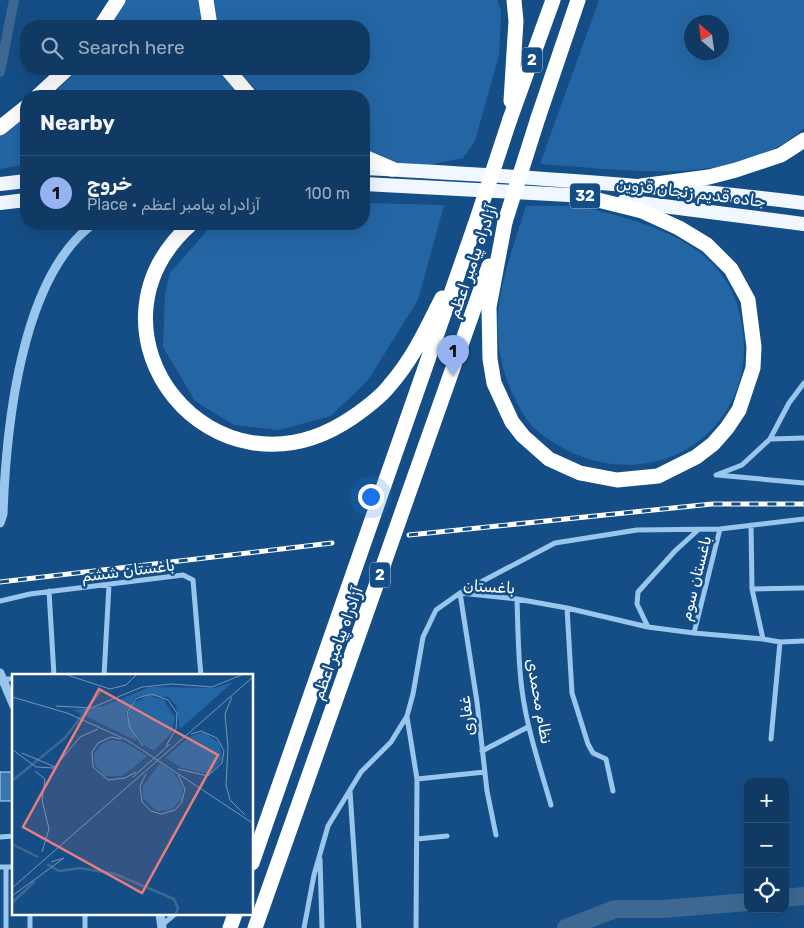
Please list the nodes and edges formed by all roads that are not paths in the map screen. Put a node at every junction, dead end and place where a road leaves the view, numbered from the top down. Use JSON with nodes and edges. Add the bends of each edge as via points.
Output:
{"nodes":[{"id":1,"x":118,"y":0,"type":"edge"},
{"id":2,"x":206,"y":0,"type":"edge"},
{"id":3,"x":514,"y":0,"type":"edge"},
{"id":4,"x":553,"y":0,"type":"edge"},
{"id":5,"x":578,"y":0,"type":"edge"},
{"id":6,"x":583,"y":0,"type":"edge"},
{"id":7,"x":105,"y":20,"type":"edge"},
{"id":8,"x":209,"y":20,"type":"edge"},
{"id":9,"x":569,"y":25,"type":"junction"},
{"id":10,"x":60,"y":75,"type":"edge"},
{"id":11,"x":232,"y":75,"type":"edge"},
{"id":12,"x":44,"y":90,"type":"edge"},
{"id":13,"x":245,"y":90,"type":"edge"},
{"id":14,"x":20,"y":112,"type":"edge"},
{"id":15,"x":510,"y":120,"type":"junction"},
{"id":16,"x":0,"y":128,"type":"edge"},
{"id":17,"x":804,"y":140,"type":"edge"},
{"id":18,"x":370,"y":160,"type":"edge"},
{"id":19,"x":370,"y":168,"type":"edge"},
{"id":20,"x":392,"y":169,"type":"junction"},
{"id":21,"x":20,"y":182,"type":"edge"},
{"id":22,"x":4,"y":184,"type":"edge"},
{"id":23,"x":370,"y":184,"type":"edge"},
{"id":24,"x":640,"y":186,"type":"junction"},
{"id":25,"x":578,"y":195,"type":"junction"},
{"id":26,"x":20,"y":201,"type":"edge"},
{"id":27,"x":4,"y":202,"type":"edge"},
{"id":28,"x":804,"y":203,"type":"edge"},
{"id":29,"x":505,"y":222,"type":"junction"},
{"id":30,"x":804,"y":224,"type":"edge"},
{"id":31,"x":84,"y":230,"type":"edge"},
{"id":32,"x":184,"y":230,"type":"edge"},
{"id":33,"x":468,"y":245,"type":"junction"},
{"id":34,"x":804,"y":382,"type":"edge"},
{"id":35,"x":804,"y":438,"type":"edge"},
{"id":36,"x":770,"y":439,"type":"junction"},
{"id":37,"x":804,"y":483,"type":"edge"},
{"id":38,"x":804,"y":519,"type":"edge"},
{"id":39,"x":0,"y":523,"type":"edge"},
{"id":40,"x":751,"y":525,"type":"junction"},
{"id":41,"x":720,"y":529,"type":"junction"},
{"id":42,"x":698,"y":530,"type":"junction"},
{"id":43,"x":109,"y":585,"type":"junction"},
{"id":44,"x":804,"y":588,"type":"edge"},
{"id":45,"x":752,"y":589,"type":"junction"},
{"id":46,"x":49,"y":591,"type":"junction"},
{"id":47,"x":460,"y":593,"type":"junction"},
{"id":48,"x":517,"y":599,"type":"junction"},
{"id":49,"x":0,"y":601,"type":"edge"},
{"id":50,"x":567,"y":608,"type":"junction"},
{"id":51,"x":648,"y":627,"type":"junction"},
{"id":52,"x":694,"y":633,"type":"junction"},
{"id":53,"x":763,"y":639,"type":"junction"},
{"id":54,"x":804,"y":641,"type":"edge"},
{"id":55,"x":780,"y":642,"type":"junction"},
{"id":56,"x":54,"y":674,"type":"edge"},
{"id":57,"x":104,"y":674,"type":"edge"},
{"id":58,"x":201,"y":674,"type":"edge"},
{"id":59,"x":1,"y":676,"type":"edge"},
{"id":60,"x":12,"y":701,"type":"edge"},
{"id":61,"x":407,"y":716,"type":"junction"},
{"id":62,"x":528,"y":726,"type":"junction"},
{"id":63,"x":772,"y":740,"type":"dead end"},
{"id":64,"x":482,"y":751,"type":"junction"},
{"id":65,"x":485,"y":772,"type":"junction"},
{"id":66,"x":417,"y":780,"type":"junction"},
{"id":67,"x":350,"y":791,"type":"junction"},
{"id":68,"x":613,"y":791,"type":"dead end"},
{"id":69,"x":551,"y":805,"type":"dead end"},
{"id":70,"x":496,"y":835,"type":"dead end"},
{"id":71,"x":447,"y":836,"type":"dead end"},
{"id":72,"x":417,"y":839,"type":"junction"},
{"id":73,"x":320,"y":850,"type":"junction"},
{"id":74,"x":254,"y":857,"type":"edge"},
{"id":75,"x":3,"y":867,"type":"edge"},
{"id":76,"x":172,"y":916,"type":"edge"},
{"id":77,"x":234,"y":916,"type":"edge"},
{"id":78,"x":162,"y":926,"type":"edge"},
{"id":79,"x":6,"y":928,"type":"edge"},
{"id":80,"x":230,"y":928,"type":"edge"},
{"id":81,"x":255,"y":928,"type":"edge"},
{"id":82,"x":304,"y":928,"type":"edge"},
{"id":83,"x":322,"y":928,"type":"edge"},
{"id":84,"x":359,"y":928,"type":"edge"},
{"id":85,"x":416,"y":928,"type":"edge"}],
"edges":[{"from":1,"to":7,"type":"highway"},
{"from":2,"to":8,"type":"highway"},
{"from":3,"to":15,"type":"highway","via":[[516,21]]},
{"from":4,"to":15,"type":"highway","name":"آزادراه پیامبر اعظم","number":"2"},
{"from":5,"to":9,"type":"highway","name":"آزادراه پیامبر اعظم","number":"2"},
{"from":6,"to":9,"type":"highway"},
{"from":9,"to":29,"type":"highway","name":"آزادراه پیامبر اعظم","number":"2","bridge":true},
{"from":10,"to":12,"type":"highway"},
{"from":11,"to":13,"type":"highway"},
{"from":14,"to":16,"type":"highway"},
{"from":15,"to":33,"type":"highway","name":"آزادراه پیامبر اعظم","number":"2","bridge":true},
{"from":17,"to":24,"type":"highway","via":[[781,155],[736,170]]},
{"from":18,"to":20,"type":"highway"},
{"from":19,"to":20,"type":"highway","name":"جاده قدیم زنجان قزوین","number":"32"},
{"from":20,"to":24,"type":"highway","name":"جاده قدیم زنجان قزوین","number":"32"},
{"from":21,"to":22,"type":"highway"},
{"from":23,"to":25,"type":"highway","name":"جاده قدیم زنجان قزوین","number":"32"},
{"from":24,"to":28,"type":"highway","name":"جاده قدیم زنجان قزوین","number":"32"},
{"from":25,"to":29,"type":"highway","via":[[642,211],[707,245],[731,269],[748,300],[754,347],[753,368],[739,410],[713,444],[696,457],[658,476],[617,480],[580,473],[549,459],[512,422],[494,383],[490,359],[489,306]]},
{"from":25,"to":30,"type":"highway","name":"جاده قدیم زنجان قزوین","number":"32"},
{"from":26,"to":27,"type":"highway"},
{"from":29,"to":81,"type":"highway","name":"آزادراه پیامبر اعظم","number":"2"},
{"from":31,"to":39,"type":"street","via":[[56,268],[40,298],[31,325],[9,425],[4,514]]},
{"from":32,"to":33,"type":"highway","via":[[162,257],[150,284],[145,316],[157,372],[173,397],[194,418],[220,433],[252,444],[279,445],[308,440],[339,427],[372,403],[411,359]]},
{"from":33,"to":74,"type":"highway","name":"آزادراه پیامبر اعظم","number":"2"},
{"from":34,"to":36,"type":"street"},
{"from":35,"to":36,"type":"street"},
{"from":36,"to":37,"type":"street","via":[[742,465],[716,475]]},
{"from":38,"to":40,"type":"street"},
{"from":40,"to":41,"type":"street"},
{"from":40,"to":45,"type":"street"},
{"from":41,"to":42,"type":"street"},
{"from":41,"to":52,"type":"street","name":"باغستان سوم"},
{"from":42,"to":47,"type":"street","via":[[637,530],[555,543]]},
{"from":42,"to":51,"type":"street","via":[[638,592],[637,604]]},
{"from":43,"to":46,"type":"street","name":"باغستان ششم"},
{"from":43,"to":57,"type":"street"},
{"from":43,"to":58,"type":"street","name":"باغستان ششم","via":[[183,576],[193,580]]},
{"from":44,"to":45,"type":"street"},
{"from":45,"to":53,"type":"street"},
{"from":46,"to":49,"type":"street","name":"باغستان ششم"},
{"from":46,"to":56,"type":"street"},
{"from":47,"to":48,"type":"street","name":"باغستان"},
{"from":47,"to":61,"type":"street","name":"باغستان","via":[[436,610],[423,637]]},
{"from":47,"to":64,"type":"street","name":"غفاری"},
{"from":48,"to":50,"type":"street","name":"باغستان"},
{"from":48,"to":62,"type":"street","name":"نظام محمدی","via":[[519,659]]},
{"from":50,"to":51,"type":"street","name":"باغستان"},
{"from":50,"to":68,"type":"street","via":[[572,693],[588,744],[593,753],[606,759]]},
{"from":51,"to":52,"type":"street","name":"باغستان"},
{"from":52,"to":53,"type":"street","name":"باغستان"},
{"from":53,"to":55,"type":"street","name":"باغستان"},
{"from":54,"to":55,"type":"street","name":"باغستان"},
{"from":55,"to":63,"type":"street"},
{"from":59,"to":60,"type":"street"},
{"from":61,"to":66,"type":"street"},
{"from":61,"to":67,"type":"street","name":"باغستان","via":[[391,742],[361,772]]},
{"from":62,"to":64,"type":"street"},
{"from":62,"to":69,"type":"street","name":"نظام محمدی"},
{"from":64,"to":65,"type":"street","name":"غفاری"},
{"from":65,"to":66,"type":"street"},
{"from":65,"to":70,"type":"street","name":"غفاری"},
{"from":66,"to":72,"type":"street"},
{"from":67,"to":73,"type":"street","name":"باغستان","via":[[328,826]]},
{"from":67,"to":84,"type":"street"},
{"from":71,"to":72,"type":"street"},
{"from":72,"to":85,"type":"street"},
{"from":73,"to":82,"type":"street","name":"باغستان"},
{"from":73,"to":83,"type":"street"},
{"from":75,"to":79,"type":"street"},
{"from":76,"to":78,"type":"street"},
{"from":77,"to":80,"type":"highway"}]}
